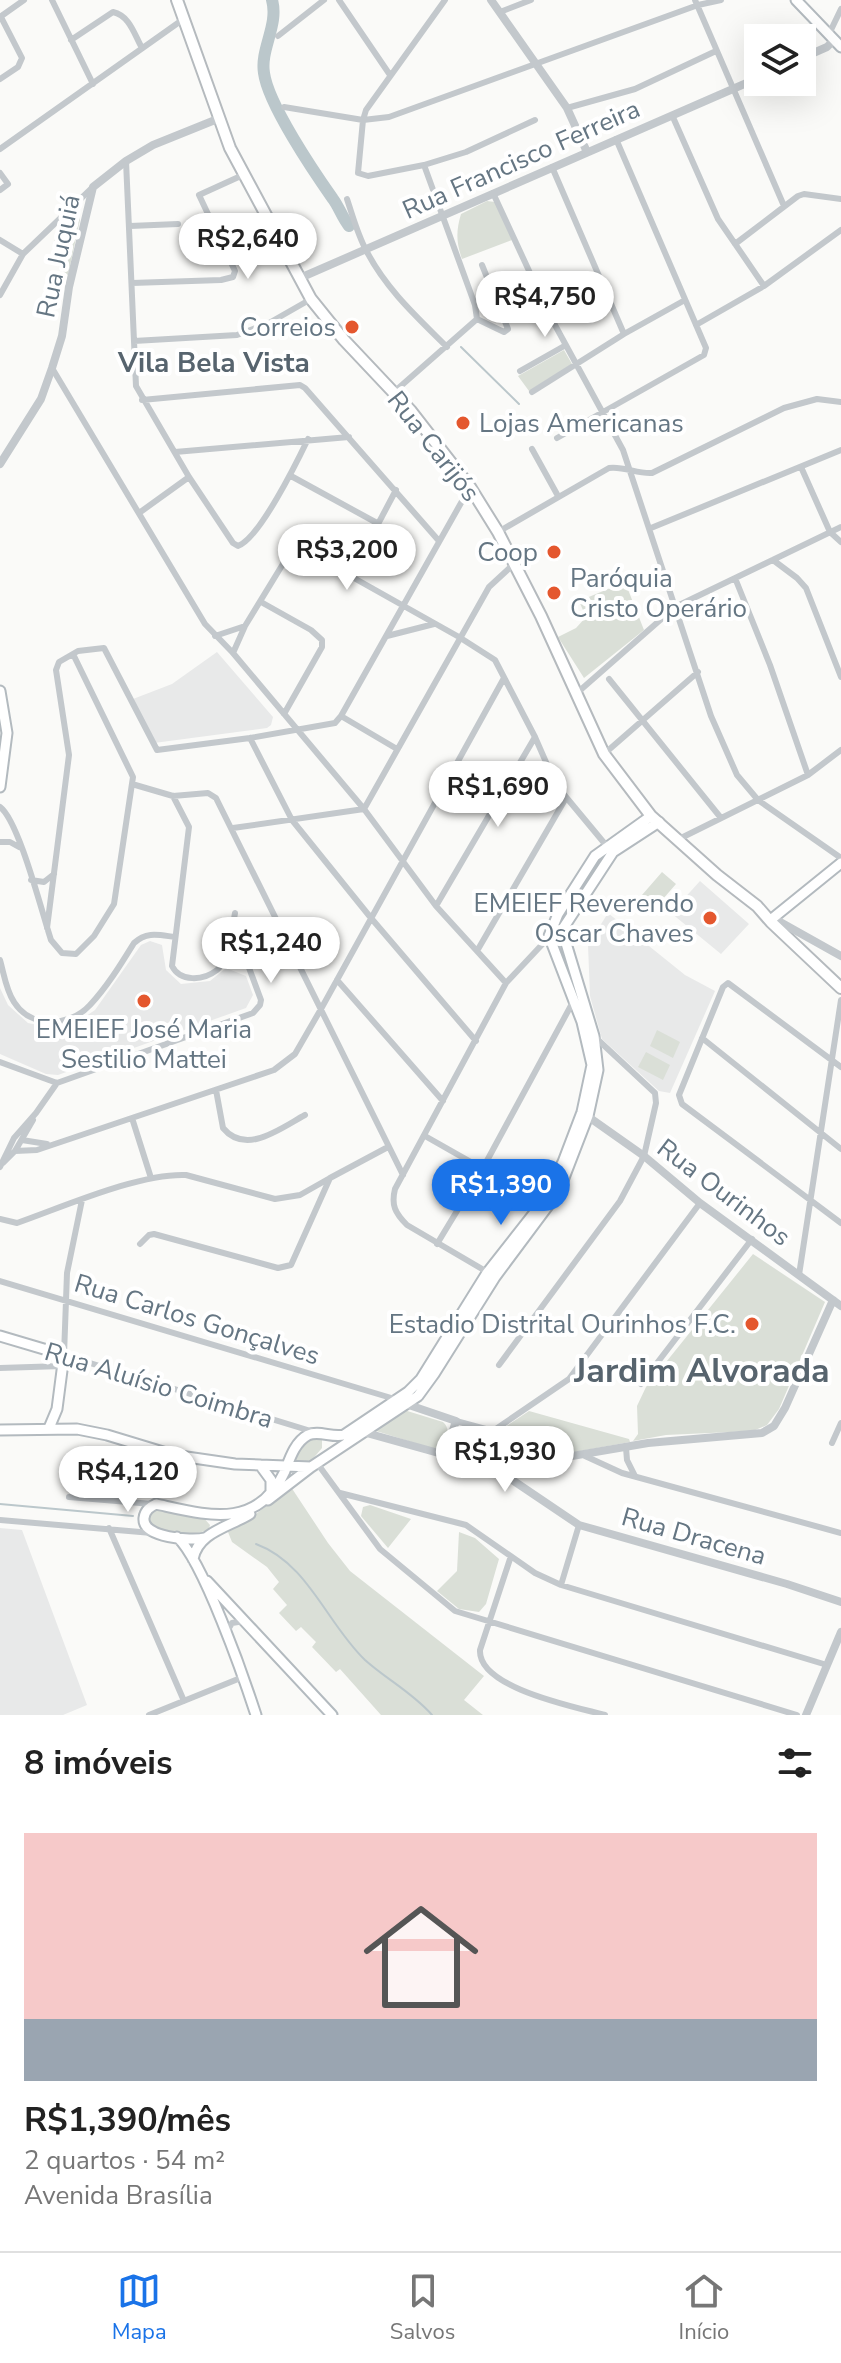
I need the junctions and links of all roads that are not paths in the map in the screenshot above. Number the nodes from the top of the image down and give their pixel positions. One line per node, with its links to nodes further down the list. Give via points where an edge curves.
1 (24, 0): 14 (street)
2 (52, 0): 17 (street)
3 (177, 0): 15 (main road, Rua Carijós)
4 (324, 0): 16 (street)
5 (339, 0): 23 (street)
6 (445, 0): 23 (street)
7 (491, 0): 13 (street)
8 (531, 0): 13 (street)
9 (721, 0): 11 (street)
10 (796, 0): 18 (main road)
11 (696, 3): 20 (street); 22 (street)
12 (841, 9): 18 (street)
13 (500, 12): 22 (street)
14 (0, 17): 24 (street, via 22,58)
15 (185, 18): 19 (street); 31 (main road, Rua Carijós)
16 (278, 36)
17 (71, 40): 19 (street, via 113,12 124,16); 25 (street)
18 (834, 40): 21 (street)
19 (142, 48): 25 (street)
20 (716, 51): 27 (street); 29 (street, via 635,89)
21 (816, 52)
22 (537, 64): 29 (street); 32 (street, via 389,117)
23 (390, 75): 32 (street)
24 (0, 79)
25 (93, 84): 36 (street)
26 (744, 84): 27 (street, Rua Francisco Ferreira)
27 (732, 89): 30 (street, Rua Francisco Ferreira); 48 (street)
28 (284, 107): 32 (street)
29 (567, 108): 37 (street)
30 (672, 115): 35 (street, Rua Francisco Ferreira); 54 (street, via 718,219)
31 (220, 118): 38 (street, Rua Juquiá); 42 (main road, Rua Carijós)
32 (363, 120): 39 (street, via 357,169 361,175)
33 (535, 120): 39 (street)
34 (0, 139): 36 (street)
35 (616, 139): 37 (street, Rua Francisco Ferreira); 63 (street)
36 (2, 148)
37 (587, 152): 40 (street, Rua Francisco Ferreira)
38 (126, 161): 43 (street, Rua Juquiá); 51 (street)
39 (424, 165): 49 (street)
40 (552, 167): 45 (street, Rua Francisco Ferreira); 66 (street)
41 (0, 173): 44 (street, via 8,184)
42 (243, 175): 58 (main road, Rua Carijós); 59 (street, via 199,195 235,271 233,277)
43 (93, 187): 56 (street); 71 (street, Rua Juquiá)
44 (0, 190)
45 (493, 193): 49 (street, Rua Francisco Ferreira); 68 (street)
46 (347, 199): 55 (street)
47 (841, 199): 48 (street, via 804,194)
48 (784, 206): 54 (street)
49 (443, 215): 55 (street, Rua Francisco Ferreira); 64 (street)
50 (178, 224): 51 (street)
51 (130, 226): 59 (street)
52 (841, 230): 60 (street)
53 (0, 240): 56 (street)
54 (735, 244): 60 (street)
55 (365, 249): 58 (street, Rua Francisco Ferreira); 69 (street, via 396,296)
56 (23, 254): 61 (street)
57 (482, 265): 64 (street, via 508,329 504,332)
58 (300, 278): 62 (main road, Rua Carijós)
59 (132, 283): 67 (street)
60 (764, 286): 65 (street)
61 (0, 295)
62 (311, 299): 67 (street, via 237,335); 73 (main road, Rua Carijós)
63 (685, 300): 65 (street); 66 (street)
64 (477, 319): 69 (street)
65 (696, 325): 77 (street, via 704,355)
66 (624, 334): 70 (street)
67 (134, 341): 75 (street, via 136,386)
68 (566, 345): 70 (street); 72 (street)
69 (447, 347): 73 (street)
70 (576, 363): 74 (street); 77 (street)
71 (52, 368): 84 (street, Rua Juquiá, via 41,399); 92 (street)
72 (520, 371)
73 (394, 392): 89 (main road, Rua Carijós)
74 (532, 392)
75 (142, 400): 78 (street, via 300,385); 83 (street)
76 (841, 402): 86 (street, via 817,399 794,404 652,473)
77 (603, 411): 79 (street); 86 (street)
78 (349, 437): 80 (street); 90 (street)
79 (557, 438)
80 (308, 439): 83 (street); 87 (street)
81 (532, 449): 91 (street)
82 (841, 450): 85 (street)
83 (175, 452): 88 (street)
84 (0, 464)
85 (801, 467): 95 (street); 97 (street)
86 (631, 471): 91 (street, via 609,468); 95 (street)
87 (291, 476): 88 (street, via 250,539 238,546); 93 (street)
88 (189, 477): 92 (street)
89 (470, 487): 96 (main road, Rua Carijós); 98 (street)
90 (396, 490): 93 (street); 98 (street)
91 (558, 496): 96 (street)
92 (139, 513): 109 (street)
93 (377, 523): 102 (street)
94 (841, 527): 97 (street)
95 (651, 528): 105 (street)
96 (498, 532): 101 (main road, Rua Carijós)
97 (830, 532): 99 (street); 100 (street)
98 (439, 541): 106 (street)
99 (841, 542)
100 (773, 560): 103 (street); 115 (street, via 806,588)
101 (514, 564): 111 (street, via 493,581); 119 (main road, Rua Carijós)
102 (350, 577): 104 (street, via 302,550 289,554); 106 (street)
103 (735, 578): 105 (street); 129 (street)
104 (261, 602): 108 (street); 120 (street, via 322,640)
105 (675, 607): 114 (street); 119 (street)
106 (403, 608): 107 (street); 110 (street)
107 (435, 624): 110 (street); 111 (street)
108 (245, 626): 109 (street); 112 (street)
109 (215, 636): 112 (street)
110 (387, 636): 121 (street)
111 (459, 637): 116 (street, via 495,660); 126 (street)
112 (233, 653): 120 (street)
113 (73, 654): 125 (street, via 104,648 157,750); 130 (street, via 132,771); 147 (street, via 56,666 69,755)
114 (698, 672): 122 (street); 134 (street, via 724,748)
115 (841, 677)
116 (504, 678): 124 (street); 145 (street)
117 (609, 679): 122 (street)
118 (0, 691): 131 (main road, via 7,733)
119 (577, 693): 128 (main road, Rua Carijós)
120 (284, 714): 123 (street)
121 (341, 716): 123 (street, via 335,723); 126 (street)
122 (644, 719): 128 (street); 137 (street)
123 (298, 731): 125 (street); 136 (street)
124 (535, 737): 133 (street); 151 (street)
125 (250, 738): 139 (street)
126 (397, 749): 136 (street)
127 (841, 750): 129 (street)
128 (604, 754): 138 (main road, Rua Carijós)
129 (808, 775): 134 (street)
130 (132, 784): 132 (street); 155 (street, via 111,909 76,954 56,948)
131 (0, 787)
132 (173, 796): 140 (street, via 213,795); 159 (street, via 189,827)
133 (566, 798): 144 (street); 161 (street)
134 (758, 800): 137 (street); 146 (street)
135 (0, 807): 143 (street)
136 (364, 809): 139 (street); 145 (street)
137 (721, 818): 141 (street)
138 (655, 819): 141 (main road, Rua Carijós); 144 (main road)
139 (292, 820): 140 (street); 153 (street)
140 (233, 828): 156 (street)
141 (679, 839): 154 (main road, Rua Carijós, via 726,888)
142 (0, 842): 143 (street)
143 (22, 850): 148 (street)
144 (609, 850): 157 (main road); 158 (main road, via 595,856)
145 (403, 859): 151 (street); 153 (street)
146 (841, 860): 154 (main road)
147 (54, 874): 148 (street, via 44,882); 149 (street)
148 (31, 880): 150 (street)
149 (52, 892): 150 (street); 155 (street)
150 (36, 894): 155 (street)
151 (436, 906): 161 (street)
152 (235, 913): 162 (street)
153 (371, 918): 165 (street); 176 (street)
154 (772, 920): 163 (street, Rua Carijós); 167 (main road, Rua Carijós)
155 (47, 928)
156 (283, 930): 160 (street); 171 (street)
157 (562, 930): 158 (street); 168 (main road)
158 (549, 936): 166 (street); 170 (main road)
159 (175, 937): 162 (street, via 172,966 182,977 208,975); 164 (street, via 154,934 139,939 90,1006 56,1022 37,1020 18,1008)
160 (242, 949): 162 (street); 180 (street, via 261,1000 253,1013)
161 (477, 951): 166 (street)
162 (228, 955)
163 (841, 956)
164 (0, 961)
165 (337, 980): 171 (street); 182 (street)
166 (506, 983): 176 (street)
167 (841, 988)
168 (580, 990): 170 (street); 174 (main road)
169 (841, 1000): 177 (street)
170 (573, 1003): 172 (street); 173 (main road)
171 (321, 1009): 181 (street, via 290,1060); 191 (street)
172 (567, 1016): 173 (street); 196 (street)
173 (582, 1022): 184 (main road, via 592,1065)
174 (594, 1036): 184 (main road, via 598,1070); 194 (street, via 655,1093)
175 (702, 1038): 177 (street, via 723,987 732,983); 187 (street); 201 (street, via 680,1101)
176 (476, 1041): 182 (street)
177 (833, 1061): 179 (street); 187 (street)
178 (0, 1062): 180 (street)
179 (841, 1067)
180 (57, 1083): 183 (street)
181 (216, 1090): 185 (street, via 223,1128 238,1139 261,1138); 186 (street)
182 (443, 1101): 188 (street)
183 (36, 1113): 189 (street); 195 (street, via 14,1138)
184 (585, 1114): 194 (street, Rua Ourinhos); 203 (main road, via 559,1191)
185 (305, 1115)
186 (132, 1118): 190 (street); 198 (street)
187 (819, 1135): 192 (street); 201 (street)
188 (425, 1136): 196 (street); 197 (street)
189 (22, 1140): 190 (street); 193 (street)
190 (51, 1144): 193 (street)
191 (388, 1147): 197 (street); 199 (street)
192 (841, 1149)
193 (15, 1151): 195 (street)
194 (644, 1156): 202 (street, Rua Ourinhos); 217 (street, via 620,1201)
195 (1, 1166)
196 (483, 1168): 203 (street); 208 (street)
197 (403, 1175): 208 (street, via 392,1201 396,1214)
198 (151, 1178): 199 (street, via 186,1175 275,1199 300,1195); 200 (street)
199 (330, 1178): 207 (street, via 295,1259 284,1267 154,1234)
200 (82, 1200): 204 (street, via 17,1223); 212 (street)
201 (810, 1201): 205 (street); 210 (street)
202 (700, 1203): 206 (street, Rua Ourinhos); 224 (street, via 563,1385 493,1431)
203 (545, 1205): 209 (main road)
204 (0, 1219)
205 (841, 1223)
206 (752, 1239): 210 (street, Rua Ourinhos); 219 (street)
207 (140, 1244)
208 (437, 1244): 209 (street)
209 (491, 1275): 221 (main road, via 427,1385)
210 (799, 1275): 213 (street, Rua Ourinhos)
211 (0, 1281): 212 (street, Rua Carlos Gonçalves)
212 (66, 1300): 216 (street); 220 (street, Rua Carlos Gonçalves)
213 (833, 1300): 214 (street, Rua Ourinhos); 232 (street, via 774,1426 755,1436)
214 (841, 1306)
215 (0, 1336): 216 (main road, Rua Aluísio Coimbra)
216 (63, 1361): 218 (street); 223 (main road); 230 (street, Rua Aluísio Coimbra)
217 (499, 1365)
218 (0, 1368)
219 (641, 1384)
220 (383, 1395): 221 (street, Rua Carlos Gonçalves); 222 (street)
221 (402, 1402): 222 (main road); 224 (street); 229 (main road)
222 (387, 1407): 230 (main road, via 344,1435)
223 (57, 1409): 226 (main road); 227 (main road)
224 (456, 1421): 233 (street)
225 (841, 1423): 231 (street)
226 (49, 1428): 227 (main road); 228 (main road)
227 (70, 1428): 236 (main road, via 173,1455)
228 (0, 1430)
229 (363, 1432): 233 (street, Rua Dracena); 235 (main road)
230 (320, 1434): 235 (main road, via 328,1446); 237 (main road, via 309,1435 297,1446)
231 (832, 1443)
232 (626, 1448): 234 (street); 240 (street)
233 (445, 1455): 239 (street, Rua Dracena)
234 (585, 1456): 238 (street); 240 (street)
235 (317, 1463): 237 (main road); 243 (street); 254 (main road, via 248,1515)
236 (260, 1465): 237 (main road); 241 (main road, via 271,1480)
237 (286, 1467): 241 (main road)
238 (520, 1467): 239 (street); 242 (street)
239 (496, 1469): 242 (street, Rua Dracena)
240 (635, 1476): 253 (street)
241 (271, 1491): 248 (main road, via 241,1513)
242 (531, 1492): 250 (street, Rua Dracena)
243 (338, 1493): 245 (street); 247 (street)
244 (69, 1497): 246 (street)
245 (367, 1499): 247 (street); 256 (street, via 466,1525)
246 (156, 1504): 248 (main road); 252 (main road, via 144,1516)
247 (352, 1511): 262 (street, via 384,1553 451,1608)
248 (206, 1515): 254 (main road, via 213,1527)
249 (0, 1520): 251 (street)
250 (579, 1525): 259 (street); 260 (street, Rua Dracena)
251 (109, 1528): 252 (street); 268 (street)
252 (152, 1533): 255 (main road)
253 (841, 1533)
254 (207, 1536): 255 (main road); 257 (main road)
255 (177, 1537): 257 (main road)
256 (511, 1556): 259 (street); 262 (street)
257 (193, 1559): 258 (main road)
258 (201, 1576): 261 (main road); 264 (main road)
259 (561, 1585): 265 (street)
260 (841, 1602)
261 (247, 1622): 264 (street, via 232,1623); 267 (main road)
262 (488, 1622): 273 (street, via 480,1657 491,1673 509,1686); 274 (street)
263 (841, 1632): 265 (street)
264 (225, 1634): 266 (main road)
265 (827, 1665): 275 (street)
266 (243, 1677): 268 (street); 270 (main road)
267 (319, 1700): 271 (street); 272 (main road)
268 (184, 1701): 269 (street)
269 (149, 1715)
270 (256, 1715)
271 (323, 1715)
272 (332, 1715)
273 (605, 1715)
274 (797, 1715)
275 (806, 1715)

